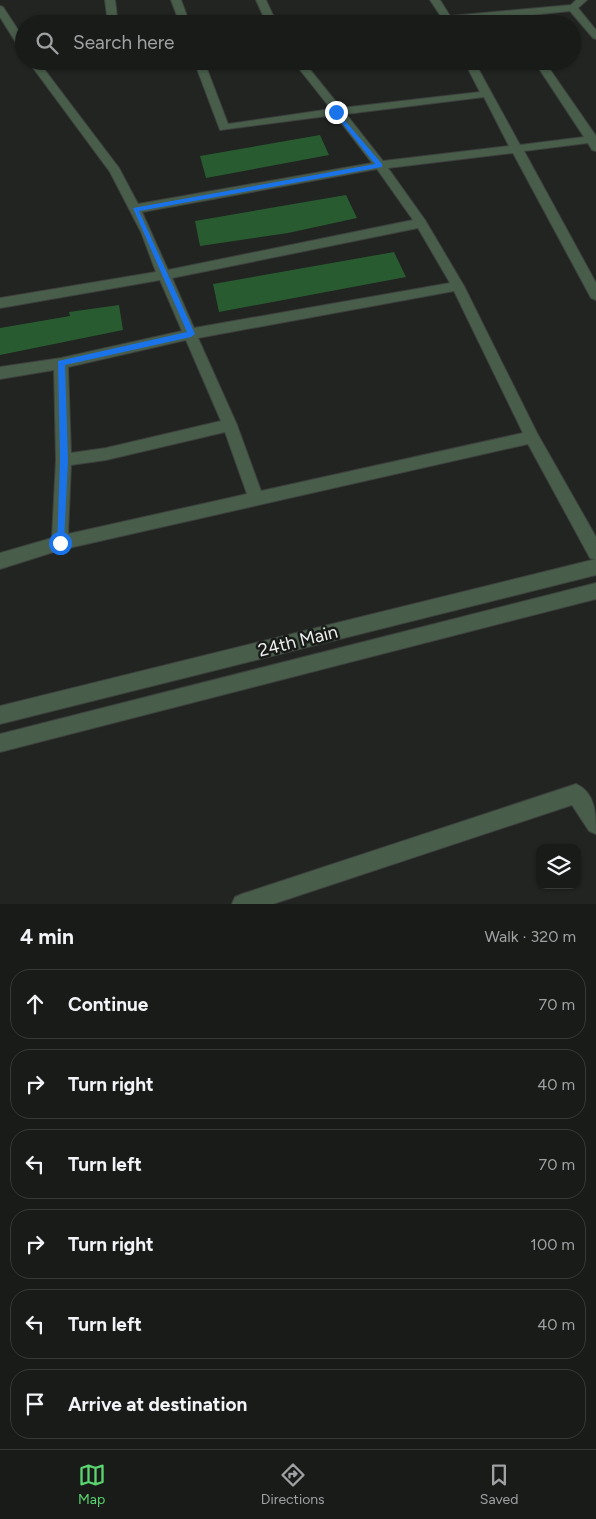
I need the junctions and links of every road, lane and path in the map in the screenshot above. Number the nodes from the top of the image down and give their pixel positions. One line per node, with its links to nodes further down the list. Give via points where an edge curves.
1 (110, 0): 9 (street)
2 (176, 0): 10 (street)
3 (261, 0): 11 (street)
4 (435, 0): 12 (street)
5 (582, 0): 6 (street)
6 (573, 8): 8 (street); 14 (street)
7 (0, 10): 16 (street)
8 (506, 13): 13 (street)
9 (112, 15)
10 (182, 15)
11 (268, 15)
12 (446, 15)
13 (492, 15)
14 (579, 15)
15 (581, 18): 17 (street)
16 (15, 33)
17 (596, 36)
18 (40, 70): 28 (street, via 115,170)
19 (202, 70): 24 (street, via 224,128)
20 (305, 70): 24 (street)
21 (474, 70): 23 (street)
22 (545, 70): 25 (street)
23 (486, 94): 24 (street); 26 (street)
24 (336, 112): 27 (street)
25 (595, 142): 26 (street)
26 (516, 149): 27 (street); 32 (street)
27 (380, 165): 28 (street); 29 (street)
28 (136, 209): 30 (street)
29 (421, 223): 30 (street); 31 (street)
30 (164, 275): 33 (street); 34 (street)
31 (458, 286): 34 (street); 38 (street)
32 (596, 294)
33 (0, 303)
34 (191, 334): 35 (street); 37 (street)
35 (61, 363): 36 (street); 39 (street)
36 (0, 374)
37 (230, 425): 39 (street, via 106,454); 40 (street)
38 (532, 437): 40 (street); 42 (street)
39 (64, 460): 41 (street)
40 (256, 498): 41 (street)
41 (60, 543): 43 (street)
42 (596, 553)
43 (0, 561)
44 (596, 567): 46 (street, 24th Main)
45 (596, 591): 47 (street)
46 (0, 715)
47 (0, 743)
48 (596, 824): 49 (street, via 576,794)
49 (242, 904)

